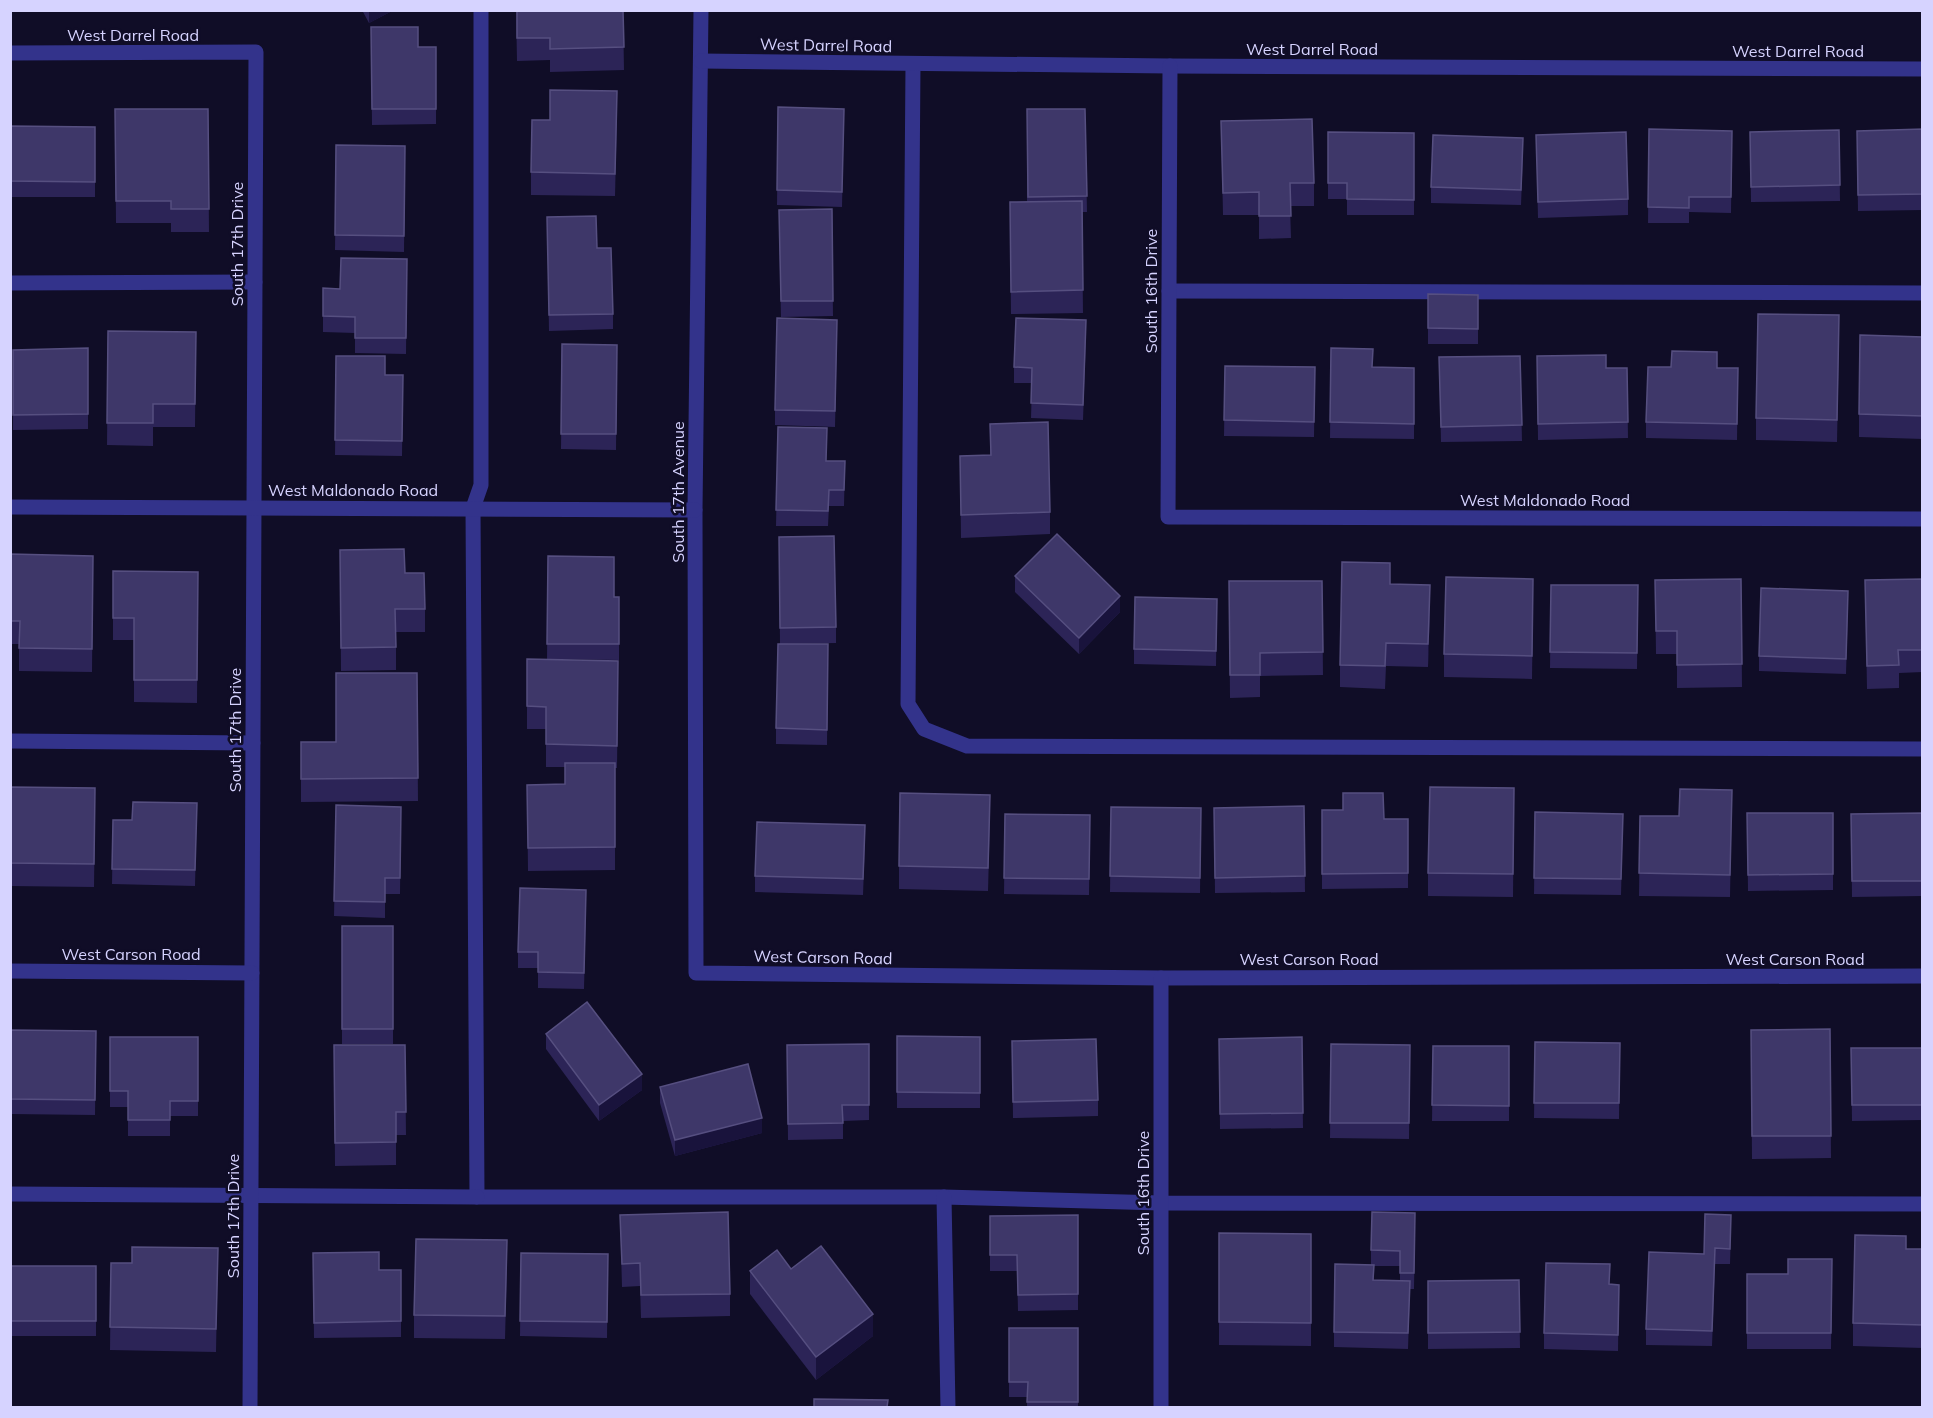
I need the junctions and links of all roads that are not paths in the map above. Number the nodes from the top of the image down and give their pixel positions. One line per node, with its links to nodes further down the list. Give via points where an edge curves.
1 (481, 10): 15 (street, via 481,485)
2 (701, 10): 5 (street, South 17th Avenue)
3 (256, 52): 4 (street, West Darrel Road); 9 (street, South 17th Drive)
4 (10, 53)
5 (701, 61): 6 (street, West Darrel Road); 16 (street, South 17th Avenue)
6 (914, 64): 7 (street, West Darrel Road); 21 (street, via 908,704 924,729 967,746)
7 (1170, 66): 8 (street, West Darrel Road); 11 (street, South 16th Drive)
8 (1923, 69)
9 (255, 282): 10 (street); 14 (street, South 17th Drive)
10 (10, 283)
11 (1169, 291): 12 (street); 17 (street, South 16th Drive)
12 (1923, 293)
13 (10, 507): 14 (street, West Maldonado Road)
14 (254, 507): 15 (street, West Maldonado Road); 20 (street, South 17th Drive)
15 (473, 508): 16 (street, West Maldonado Road); 29 (street)
16 (695, 510): 24 (street, South 17th Avenue)
17 (1167, 517): 18 (street, West Maldonado Road)
18 (1923, 519)
19 (10, 741): 20 (street)
20 (253, 743): 23 (street, South 17th Drive)
21 (1923, 749)
22 (10, 971): 23 (street, West Carson Road)
23 (252, 973): 28 (street, South 17th Drive)
24 (696, 973): 26 (street, West Carson Road)
25 (1923, 976): 26 (street, West Carson Road)
26 (1161, 978): 31 (street, South 16th Drive)
27 (10, 1194): 28 (street)
28 (251, 1195): 29 (street); 33 (street, South 17th Drive)
29 (477, 1197): 30 (street)
30 (944, 1197): 31 (street); 34 (street)
31 (1161, 1203): 32 (street); 35 (street, South 16th Drive)
32 (1923, 1204)
33 (250, 1407)
34 (948, 1407)
35 (1161, 1407)

